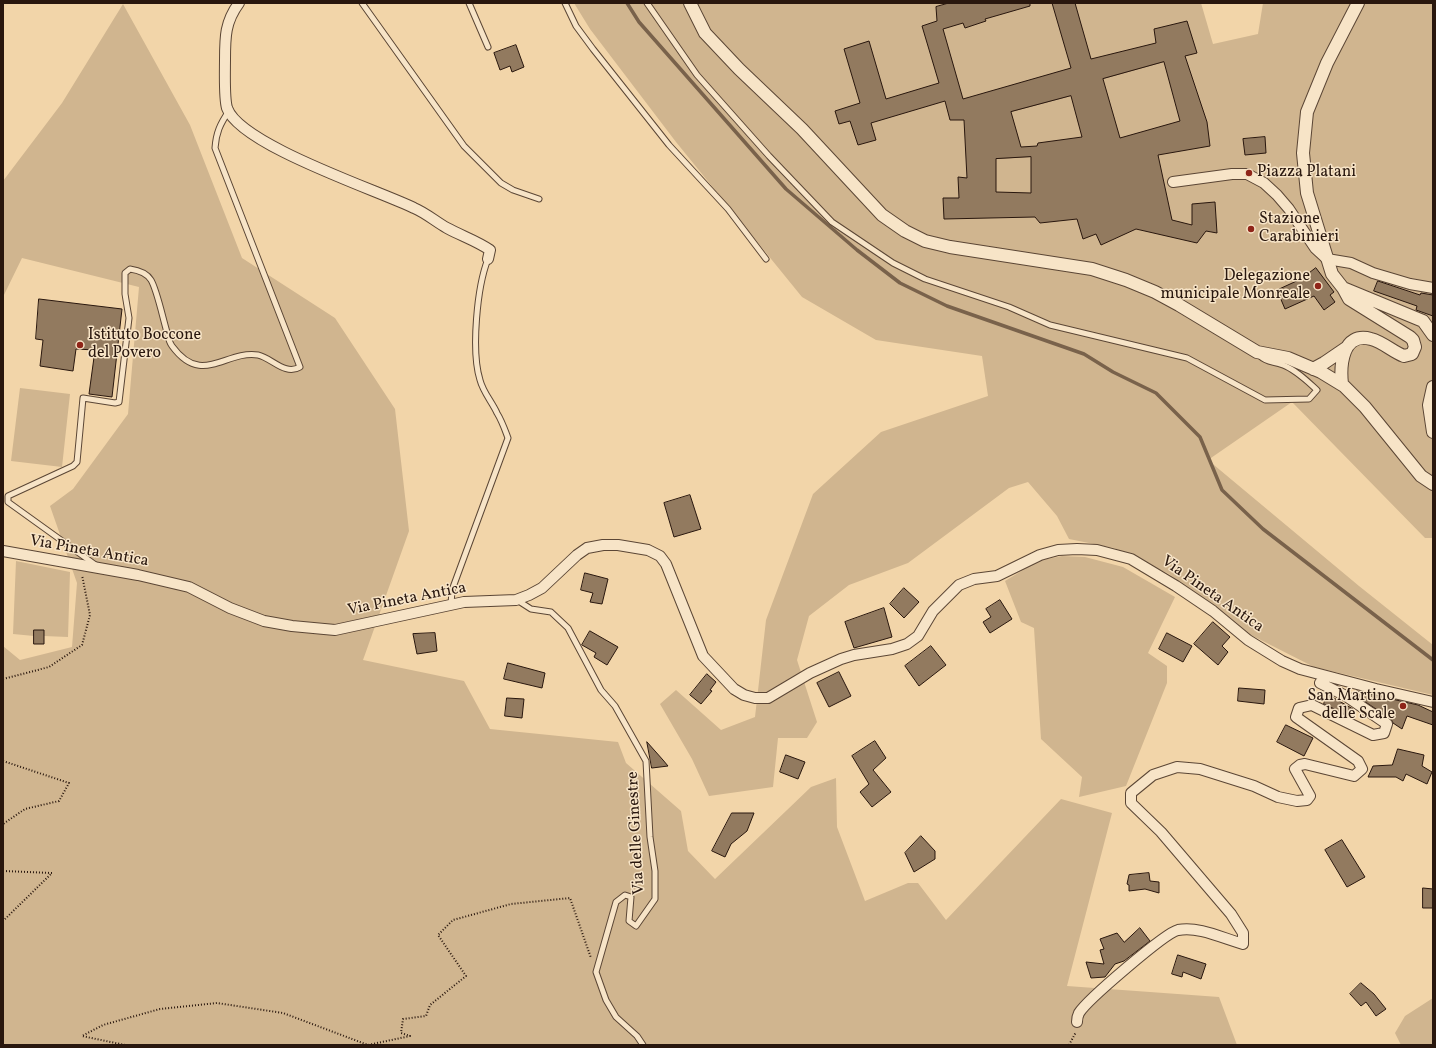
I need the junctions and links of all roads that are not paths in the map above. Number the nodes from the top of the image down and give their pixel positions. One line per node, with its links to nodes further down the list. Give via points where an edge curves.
1 (239, 3): 9 (street, via 230,15 225,37)
2 (362, 3): 11 (lane, via 464,146 502,184)
3 (469, 3): 8 (lane)
4 (565, 3): 14 (lane, via 576,26 593,50 669,145 728,208)
5 (647, 3): 19 (lane, via 696,75 769,156 832,222 893,263 926,279 1009,307 1050,325 1187,358 1265,400 1309,399 1317,390 1283,365 1265,361)
6 (690, 3): 19 (street, via 705,33 802,129 882,215 905,231 925,241 950,247 1092,269 1126,280 1179,305)
7 (1358, 3): 12 (street, via 1327,63 1307,112 1303,153 1307,193)
8 (488, 48)
9 (229, 111): 13 (street, via 240,126 274,147 362,188 415,208 448,229 475,240 490,250); 26 (lane, via 220,123 215,148 300,367 286,369 259,356 234,357 215,365 190,362 181,357 171,344 150,279 140,270 130,269 125,273 129,318 119,402 83,398 77,462 8,496 8,502 94,562)
10 (1173, 182): 12 (street, via 1239,173 1254,177 1264,183 1289,209 1315,248)
11 (539, 199)
12 (1328, 258): 15 (street, via 1332,274); 16 (street, via 1410,284)
13 (488, 259): 28 (lane, via 481,284 476,357 480,381 508,438 452,590)
14 (766, 259)
15 (1344, 288): 17 (street, via 1423,321); 18 (street, via 1349,299 1413,340 1415,347 1412,354 1404,356 1371,339 1357,339)
16 (1433, 288)
17 (1433, 335)
18 (1346, 348): 20 (street); 21 (street, via 1342,359)
19 (1257, 352): 20 (street, via 1288,358)
20 (1313, 369): 21 (street)
21 (1342, 384): 24 (street, via 1365,407 1422,476)
22 (1433, 387): 23 (street, via 1429,405)
23 (1433, 432)
24 (1433, 484)
25 (3, 551): 26 (street, Via Pineta Antica)
26 (100, 569): 28 (street, Via Pineta Antica, via 138,574 189,587 230,608 264,620 292,626 335,630)
27 (516, 600): 28 (street, Via Pineta Antica); 29 (street, Via Pineta Antica, via 542,588 587,548 618,545 648,550 660,556 666,564 696,641 709,664 734,689 744,695 768,698 810,673 841,660 908,644 918,636 933,611 959,586 974,579 997,576 1027,560 1058,550 1097,550 1131,559 1213,610 1248,640 1267,652 1300,669); 32 (lane, Via delle Ginestre, via 531,609 552,612 568,628 601,690 615,706 646,761 655,899 636,926 629,921 631,897 625,895 616,902 596,972 606,1000 616,1017)
28 (451, 605)
29 (1325, 676): 30 (street, Via Pineta Antica); 31 (street, via 1320,683 1346,696 1387,724 1384,733 1373,735 1312,705 1299,708 1296,717 1358,761 1362,769 1354,776 1300,765 1295,769 1310,796 1307,800 1297,801 1278,797 1254,786 1200,769 1177,767 1153,775 1131,793 1131,803 1161,832 1231,914 1243,933 1243,944 1192,928 1175,931 1163,938 1101,991 1079,1013)
30 (1433, 702)
31 (1077, 1022)
32 (643, 1045)

